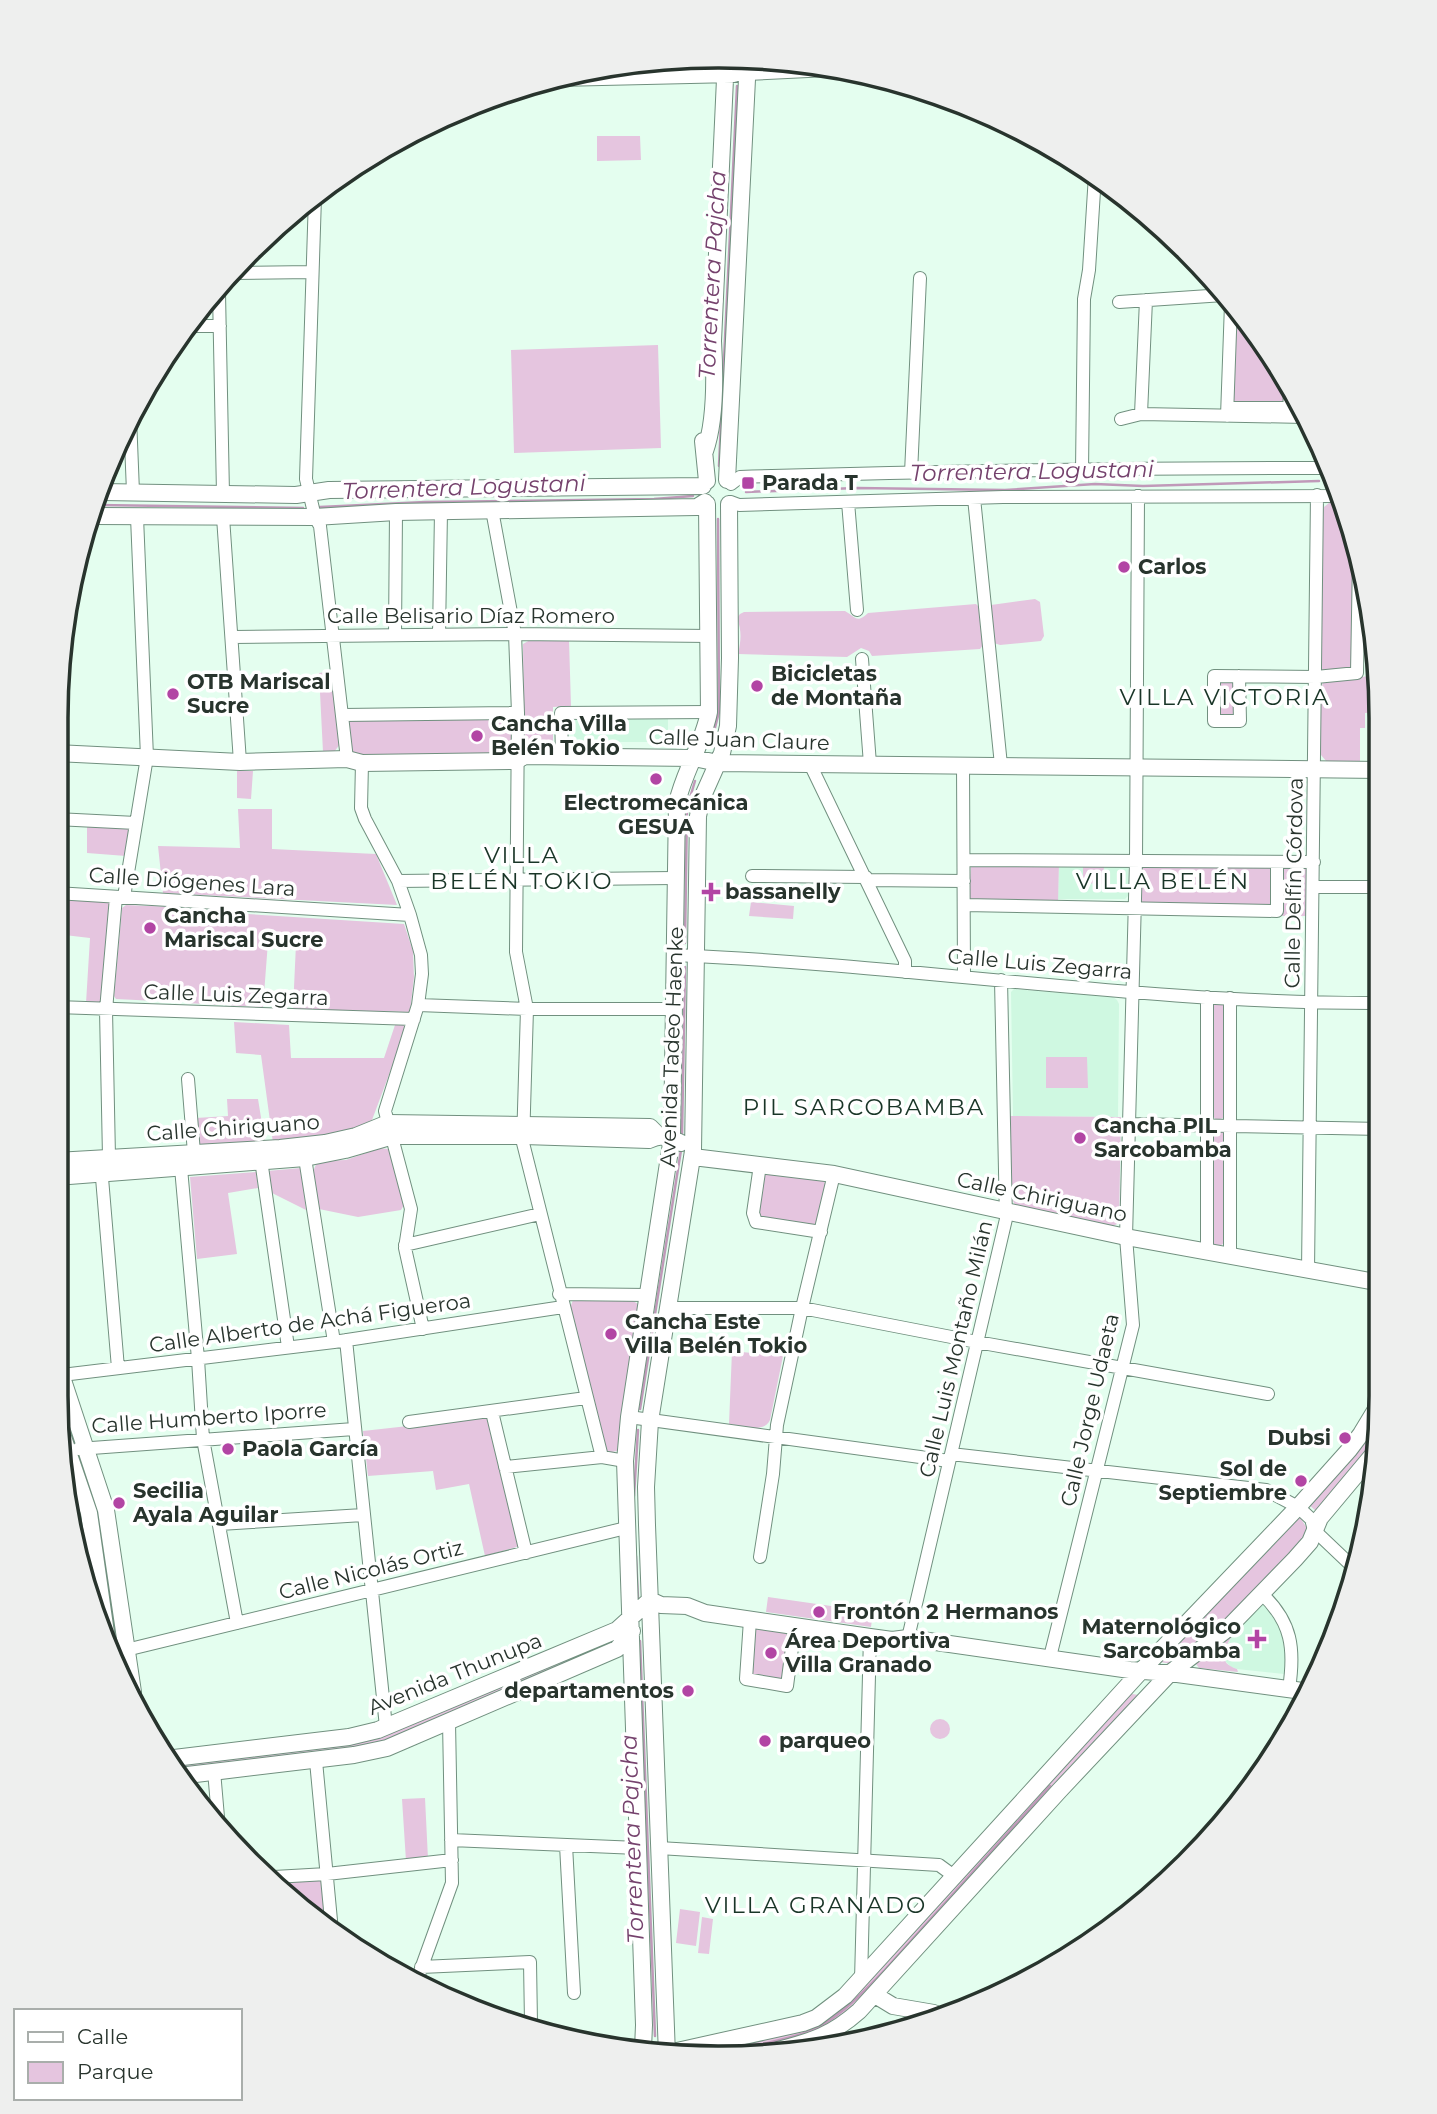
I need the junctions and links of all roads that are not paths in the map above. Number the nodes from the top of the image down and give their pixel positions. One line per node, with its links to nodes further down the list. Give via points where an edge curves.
1 (727, 68): 27 (main road, Avenida Tadeo Haenke, via 713,341 707,365 703,441)
2 (748, 69): 23 (main road)
3 (1094, 188): 21 (street, via 1084,299)
4 (314, 210): 5 (street)
5 (312, 272): 6 (street); 26 (street, via 306,479)
6 (246, 273)
7 (920, 278): 22 (street)
8 (1212, 296): 9 (street)
9 (1146, 300): 10 (street); 17 (street)
10 (1119, 302)
11 (219, 303): 14 (street)
12 (1230, 319): 16 (street)
13 (201, 326): 14 (street)
14 (220, 326): 28 (street)
15 (1291, 411): 16 (street)
16 (1227, 412): 17 (street)
17 (1141, 414): 18 (street)
18 (1121, 419)
19 (131, 440): 25 (street)
20 (1318, 468): 21 (street)
21 (1082, 471): 22 (street)
22 (911, 473): 23 (street, via 740,477)
23 (729, 482): 27 (main road, via 718,477); 34 (main road)
24 (110, 492): 25 (main road)
25 (133, 492): 28 (main road)
26 (310, 492): 27 (main road); 28 (main road); 41 (street)
27 (706, 493): 34 (main road, via 718,509); 35 (main road, via 696,507); 48 (main road, Avenida Tadeo Haenke)
28 (223, 494)
29 (1317, 495): 30 (street); 31 (street); 52 (street, Calle Delfín Córdova)
30 (1138, 496): 32 (street); 68 (street, Calle Jorge Udaeta)
31 (1329, 496)
32 (974, 498): 33 (street); 67 (street)
33 (848, 502): 34 (street); 43 (street)
34 (730, 503): 63 (main road, Avenida Tadeo Haenke, via 730,706)
35 (492, 510): 37 (main road); 44 (street)
36 (396, 512): 37 (main road); 41 (main road); 45 (street)
37 (440, 512): 46 (street)
38 (101, 516): 39 (main road)
39 (137, 517): 40 (main road); 58 (street)
40 (223, 517): 41 (main road); 49 (street)
41 (315, 517): 47 (street, via 320,526)
42 (1358, 605): 52 (street, via 1357,673)
43 (857, 610)
44 (515, 634): 46 (street, Calle Belisario Díaz Romero); 48 (street, Calle Belisario Díaz Romero); 54 (street)
45 (395, 635): 46 (street, Calle Belisario Díaz Romero); 47 (street, Calle Belisario Díaz Romero)
46 (439, 635)
47 (332, 636): 49 (street, Calle Belisario Díaz Romero); 55 (street)
48 (710, 636): 53 (main road, Avenida Tadeo Haenke)
49 (233, 637): 62 (street)
50 (862, 659): 65 (street)
51 (1239, 676): 52 (street)
52 (1316, 677): 69 (street, Calle Delfín Córdova)
53 (709, 712): 57 (street, via 561,713); 59 (main road, Avenida Tadeo Haenke)
54 (518, 713): 55 (street); 61 (street)
55 (342, 715): 60 (street)
56 (68, 754): 58 (main road, Calle Juan Claure)
57 (562, 756): 59 (main road, Calle Juan Claure); 61 (main road, Calle Juan Claure, via 525,756)
58 (147, 757): 62 (main road, Calle Juan Claure); 72 (street)
59 (694, 758): 63 (main road, Calle Juan Claure); 78 (main road, Avenida Tadeo Haenke, via 677,803)
60 (355, 761): 61 (main road, Calle Juan Claure); 62 (main road, Calle Juan Claure); 81 (street, via 365,820)
61 (516, 761): 80 (street)
62 (240, 762)
63 (718, 763): 64 (main road, Calle Juan Claure); 91 (main road, Avenida Tadeo Haenke, via 698,816)
64 (810, 764): 65 (main road, Calle Juan Claure); 79 (street)
65 (870, 764): 66 (main road, Calle Juan Claure)
66 (963, 764): 67 (main road, Calle Juan Claure); 73 (street)
67 (1001, 765): 68 (main road, Calle Juan Claure)
68 (1137, 767): 69 (main road, Calle Juan Claure); 74 (street, Calle Jorge Udaeta)
69 (1315, 769): 70 (main road, Calle Juan Claure); 76 (street, Calle Delfín Córdova)
70 (1369, 770)
71 (68, 820): 72 (street)
72 (136, 823): 86 (street)
73 (964, 860): 74 (street); 82 (street)
74 (1136, 861): 75 (street); 88 (street, Calle Jorge Udaeta)
75 (1277, 862): 76 (street); 88 (street, via 1277,911)
76 (1314, 862): 83 (street, Calle Delfín Córdova)
77 (752, 876): 79 (street)
78 (675, 878): 80 (street); 90 (main road, Avenida Tadeo Haenke)
79 (867, 878): 82 (street); 92 (street, via 905,961)
80 (516, 880): 81 (street); 102 (street, via 516,952)
81 (398, 881): 89 (street)
82 (964, 881): 87 (street)
83 (1314, 887): 84 (street); 98 (street, Calle Delfín Córdova)
84 (1369, 887)
85 (68, 894): 86 (street, Calle Diógenes Lara)
86 (120, 897): 89 (street, Calle Diógenes Lara); 104 (street)
87 (964, 905): 88 (street); 93 (street)
88 (1135, 909): 95 (street, Calle Jorge Udaeta)
89 (410, 915): 100 (street, via 421,955)
90 (674, 955): 91 (street, Calle Luis Zegarra); 103 (main road, Avenida Tadeo Haenke)
91 (695, 956): 92 (street, Calle Luis Zegarra); 114 (main road, Avenida Tadeo Haenke)
92 (905, 972): 93 (street, Calle Luis Zegarra)
93 (964, 976): 94 (street, Calle Luis Zegarra)
94 (1001, 980): 95 (street, Calle Luis Zegarra); 124 (street, Calle Luis Montaño Milán)
95 (1131, 992): 96 (street, Calle Luis Zegarra); 107 (street, Calle Jorge Udaeta)
96 (1208, 997): 97 (street, Calle Luis Zegarra); 108 (street)
97 (1230, 998): 98 (street, Calle Luis Zegarra); 109 (street)
98 (1312, 1003): 99 (street, Calle Luis Zegarra); 110 (street, Calle Delfín Córdova)
99 (1369, 1003)
100 (418, 1005): 102 (street); 105 (street)
101 (68, 1008): 104 (street, Calle Luis Zegarra)
102 (527, 1009): 103 (street); 113 (street)
103 (674, 1009): 114 (main road, Avenida Tadeo Haenke)
104 (106, 1010): 105 (street, Calle Luis Zegarra); 119 (street)
105 (414, 1019): 112 (street, via 385,1111)
106 (188, 1079): 115 (street)
107 (1129, 1124): 108 (street); 127 (street, Calle Jorge Udaeta)
108 (1207, 1126): 109 (street); 129 (street)
109 (1230, 1126): 110 (street); 130 (street)
110 (1311, 1127): 111 (street); 131 (street, Calle Delfín Córdova)
111 (1369, 1129)
112 (391, 1130): 113 (main road, Calle Chiriguano); 116 (main road, Calle Chiriguano); 117 (main road, Calle Chiriguano, via 345,1150); 128 (street, via 411,1209)
113 (524, 1130): 114 (main road, Calle Chiriguano, via 650,1127); 125 (street)
114 (680, 1145): 120 (main road, Calle Chiriguano); 134 (main road, Avenida Tadeo Haenke); 136 (main road, Avenida Tadeo Haenke)
115 (194, 1153): 116 (main road, Calle Chiriguano); 119 (main road, Calle Chiriguano)
116 (260, 1156): 117 (main road, Calle Chiriguano); 121 (main road, Calle Chiriguano); 141 (street)
117 (305, 1157): 139 (street)
118 (68, 1162): 119 (main road, Calle Chiriguano)
119 (104, 1163): 121 (main road, Calle Chiriguano); 122 (main road, Calle Chiriguano); 144 (street)
120 (760, 1165): 123 (main road, Calle Chiriguano); 126 (street, via 753,1213 756,1222)
121 (181, 1168): 142 (street)
122 (68, 1174)
123 (834, 1174): 124 (main road, Calle Chiriguano); 126 (street)
124 (1007, 1211): 127 (main road, Calle Chiriguano); 140 (street, Calle Luis Montaño Milán)
125 (540, 1214): 128 (street); 133 (street)
126 (821, 1232): 137 (street)
127 (1126, 1237): 129 (main road, Calle Chiriguano); 145 (street, Calle Jorge Udaeta, via 1133,1325)
128 (405, 1245): 138 (street)
129 (1207, 1252): 130 (main road, Calle Chiriguano)
130 (1230, 1256): 131 (main road, Calle Chiriguano)
131 (1308, 1271): 132 (main road, Calle Chiriguano)
132 (1369, 1281)
133 (559, 1294): 134 (street); 135 (street)
134 (648, 1295): 150 (main road, Avenida Tadeo Haenke)
135 (563, 1307): 138 (street, Calle Alberto de Achá Figueroa); 148 (street)
136 (669, 1308): 137 (street); 150 (main road, Avenida Tadeo Haenke)
137 (802, 1308): 140 (street); 154 (street)
138 (423, 1329): 139 (street, Calle Alberto de Achá Figueroa)
139 (340, 1341): 141 (street, Calle Alberto de Achá Figueroa); 153 (street)
140 (977, 1342): 145 (street); 159 (street, Calle Luis Montaño Milán)
141 (288, 1347): 142 (street, Calle Alberto de Achá Figueroa)
142 (198, 1359): 144 (street, Calle Alberto de Achá Figueroa); 155 (street)
143 (68, 1367): 144 (street, Calle Alberto de Achá Figueroa)
144 (118, 1368)
145 (1123, 1369): 147 (street); 163 (street, Calle Jorge Udaeta)
146 (68, 1393): 157 (main road)
147 (1268, 1394)
148 (586, 1398): 149 (street); 158 (street)
149 (492, 1412): 151 (street); 162 (street)
150 (640, 1419): 154 (street); 160 (main road, Avenida Tadeo Haenke); 177 (main road, Avenida Tadeo Haenke)
151 (409, 1422)
152 (1368, 1424): 166 (main road)
153 (354, 1429): 155 (street, Calle Humberto Iporre); 167 (street)
154 (776, 1436): 159 (street); 172 (street)
155 (203, 1439): 157 (street, Calle Humberto Iporre); 168 (street)
156 (71, 1444): 157 (street, Calle Humberto Iporre)
157 (87, 1448): 164 (main road)
158 (602, 1457): 160 (street); 162 (street)
159 (950, 1457): 163 (street); 183 (street, Calle Luis Montaño Milán)
160 (625, 1461): 169 (main road, Avenida Tadeo Haenke)
161 (1364, 1465): 170 (main road)
162 (505, 1467): 171 (street)
163 (1098, 1472): 166 (street, via 1266,1490); 185 (street, Calle Jorge Udaeta)
164 (102, 1492): 165 (main road); 184 (main road)
165 (78, 1497): 176 (main road, via 89,1513)
166 (1298, 1507): 170 (street); 186 (main road)
167 (363, 1515): 168 (street); 174 (street)
168 (220, 1524): 179 (street)
169 (626, 1528): 171 (street, Calle Nicolás Ortiz); 180 (main road, Avenida Tadeo Haenke)
170 (1314, 1530): 173 (street); 175 (main road, via 1310,1542)
171 (526, 1553): 174 (street, Calle Nicolás Ortiz)
172 (760, 1557)
173 (1347, 1562)
174 (371, 1590): 179 (street, Calle Nicolás Ortiz); 192 (street)
175 (1262, 1594): 188 (main road, via 1226,1630); 189 (street, via 1288,1630 1292,1652)
176 (101, 1600)
177 (654, 1606): 178 (main road, via 687,1606); 180 (main road, Avenida Thunupa); 201 (main road, Avenida Tadeo Haenke)
178 (750, 1620): 181 (main road); 181 (street, via 746,1679 787,1686)
179 (237, 1623): 184 (street, Calle Nicolás Ortiz)
180 (630, 1625): 191 (main road, Avenida Thunupa, via 617,1649); 192 (main road, Avenida Thunupa); 200 (main road, Avenida Tadeo Haenke)
181 (795, 1625): 182 (main road)
182 (870, 1637): 183 (main road); 203 (street)
183 (908, 1638): 185 (main road)
184 (127, 1650): 187 (main road)
185 (1050, 1657): 186 (main road)
186 (1141, 1671): 188 (main road); 205 (main road)
187 (130, 1672)
188 (1170, 1673): 189 (main road); 211 (main road)
189 (1289, 1689): 190 (main road)
190 (1298, 1690)
191 (449, 1722): 194 (main road, Avenida Thunupa, via 372,1753); 198 (street)
192 (386, 1727): 193 (main road, Avenida Thunupa, via 349,1737)
193 (178, 1758)
194 (316, 1761): 195 (main road, Avenida Thunupa); 204 (street)
195 (214, 1771): 196 (main road, Avenida Thunupa); 197 (street)
196 (191, 1774)
197 (217, 1808)
198 (451, 1840): 199 (street); 202 (street)
199 (566, 1845): 200 (street); 210 (street)
200 (638, 1848): 215 (main road, Avenida Tadeo Haenke)
201 (659, 1848): 203 (street); 216 (main road, Avenida Tadeo Haenke)
202 (452, 1860): 204 (street); 208 (street, via 452,1883)
203 (864, 1861): 205 (street, via 939,1865); 209 (street)
204 (327, 1874): 206 (street); 207 (street)
205 (954, 1876): 209 (main road)
206 (282, 1877)
207 (330, 1916)
208 (419, 1973): 213 (street, via 530,1962)
209 (861, 1980): 217 (main road, via 816,2018)
210 (575, 1993)
211 (875, 1995): 212 (main road, via 892,2006); 214 (main road)
212 (926, 2012)
213 (531, 2018)
214 (833, 2035)
215 (643, 2041)
216 (663, 2043)
217 (703, 2045)

